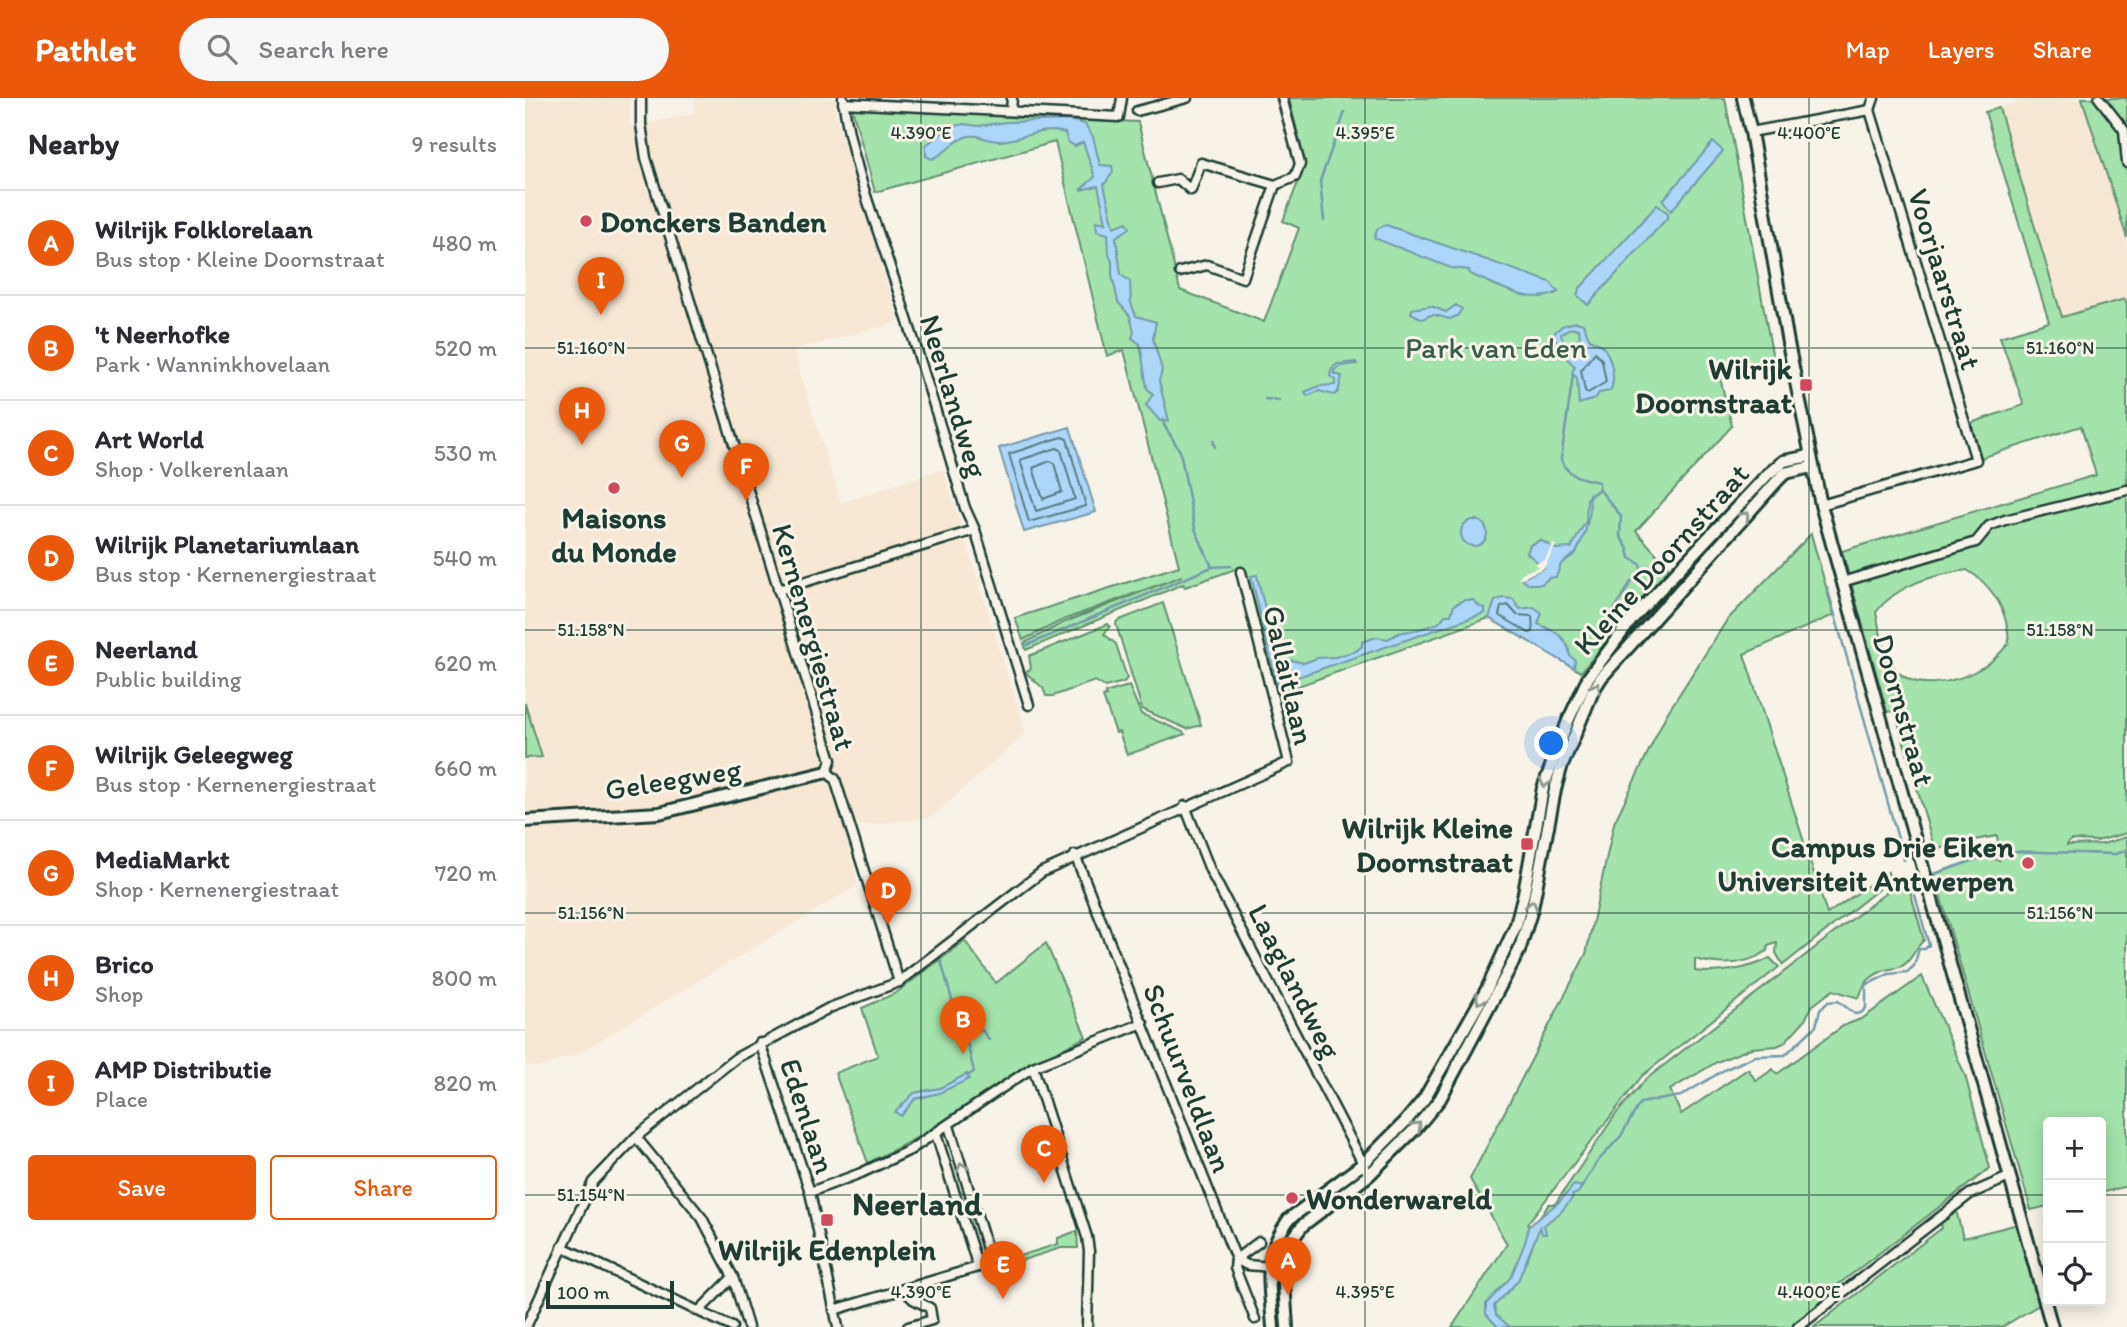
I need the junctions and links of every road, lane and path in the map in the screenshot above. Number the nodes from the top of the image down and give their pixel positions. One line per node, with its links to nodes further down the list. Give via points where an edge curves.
1 (641, 98): 28 (street, Kernenergiestraat, via 646,158)
2 (930, 98): 12 (street)
3 (1012, 98): 14 (street)
4 (1122, 98): 14 (street, via 1119,117)
5 (1187, 98): 15 (street)
6 (1282, 98): 20 (street, via 1300,164 1296,177)
7 (1743, 98): 17 (street, Doornstraat)
8 (1874, 98): 13 (street)
9 (2099, 98): 16 (street)
10 (843, 101): 11 (street); 25 (street, Neerlandweg, via 871,210)
11 (910, 102): 12 (street)
12 (929, 108): 14 (street)
13 (1870, 110): 17 (street); 24 (street, Voorjaarstraat, via 1976,460)
14 (1011, 111)
15 (1137, 111)
16 (2125, 130): 18 (street)
17 (1751, 131): 22 (street, Doornstraat)
18 (2127, 163)
19 (1158, 183): 20 (street, via 1178,178 1191,190 1201,163)
20 (1275, 186): 21 (street, via 1243,278 1207,265)
21 (1180, 272)
22 (1811, 461): 24 (street, Doornstraat); 41 (street, Kleine Doornstraat, via 1784,461 1768,474 1633,618 1588,678 1543,788 1524,893 1504,955 1424,1099)
23 (2127, 489): 27 (street, via 2005,520 1989,526 1976,542)
24 (1821, 505): 27 (street, Doornstraat)
25 (975, 530): 28 (street); 29 (street, Neerlandweg)
26 (1241, 572): 31 (street, Gallaitlaan, via 1289,762)
27 (1842, 582): 44 (street, Doornstraat)
28 (778, 590): 30 (street, Kernenergiestraat, via 831,760)
29 (1029, 705)
30 (827, 772): 32 (street, Geleegweg, via 659,813); 34 (street, Kernenergiestraat, via 835,779)
31 (1185, 806): 33 (street); 42 (street, Laaglandweg, via 1210,870)
32 (525, 821)
33 (1075, 855): 34 (street, via 1031,879); 35 (street, Schuurveldlaan)
34 (899, 982): 36 (street, via 829,1008)
35 (1143, 1023): 37 (street); 48 (street, Schuurveldlaan)
36 (760, 1043): 40 (street); 45 (street, Edenlaan)
37 (1033, 1067): 38 (street); 62 (street, via 1086,1229 1090,1251)
38 (949, 1126): 39 (street); 49 (street, one-way to 38, via 989,1255)
39 (936, 1134): 45 (street, via 882,1163); 49 (street)
40 (636, 1138): 47 (street, via 593,1182); 52 (street, via 702,1218)
41 (1395, 1141): 42 (street, Kleine Doornstraat); 43 (street, Kleine Doornstraat)
42 (1364, 1163): 43 (street, Laaglandweg); 50 (street, Kleine Doornstraat, via 1289,1219)
43 (1369, 1175): 51 (street, Kleine Doornstraat, via 1303,1225)
44 (2010, 1177): 65 (street, via 1970,1194); 66 (street, Doornstraat)
45 (810, 1192): 54 (street, Edenlaan)
46 (1259, 1242): 48 (street)
47 (562, 1247): 55 (street); 57 (street)
48 (1236, 1259): 50 (street); 56 (street, Schuurveldlaan, via 1235,1268)
49 (978, 1266): 53 (street)
50 (1268, 1267): 51 (street); 63 (street, Kleine Doornstraat)
51 (1283, 1268): 64 (street, Kleine Doornstraat)
52 (733, 1277): 55 (street); 59 (street)
53 (903, 1289): 54 (street); 61 (street, via 930,1308 932,1320)
54 (834, 1310): 60 (street, Edenlaan)
55 (699, 1311): 58 (street)
56 (1255, 1319)
57 (526, 1327)
58 (732, 1327)
59 (748, 1327)
60 (838, 1327)
61 (908, 1327)
62 (1087, 1327)
63 (1273, 1327)
64 (1287, 1327)
65 (1798, 1327)
66 (2052, 1327)

